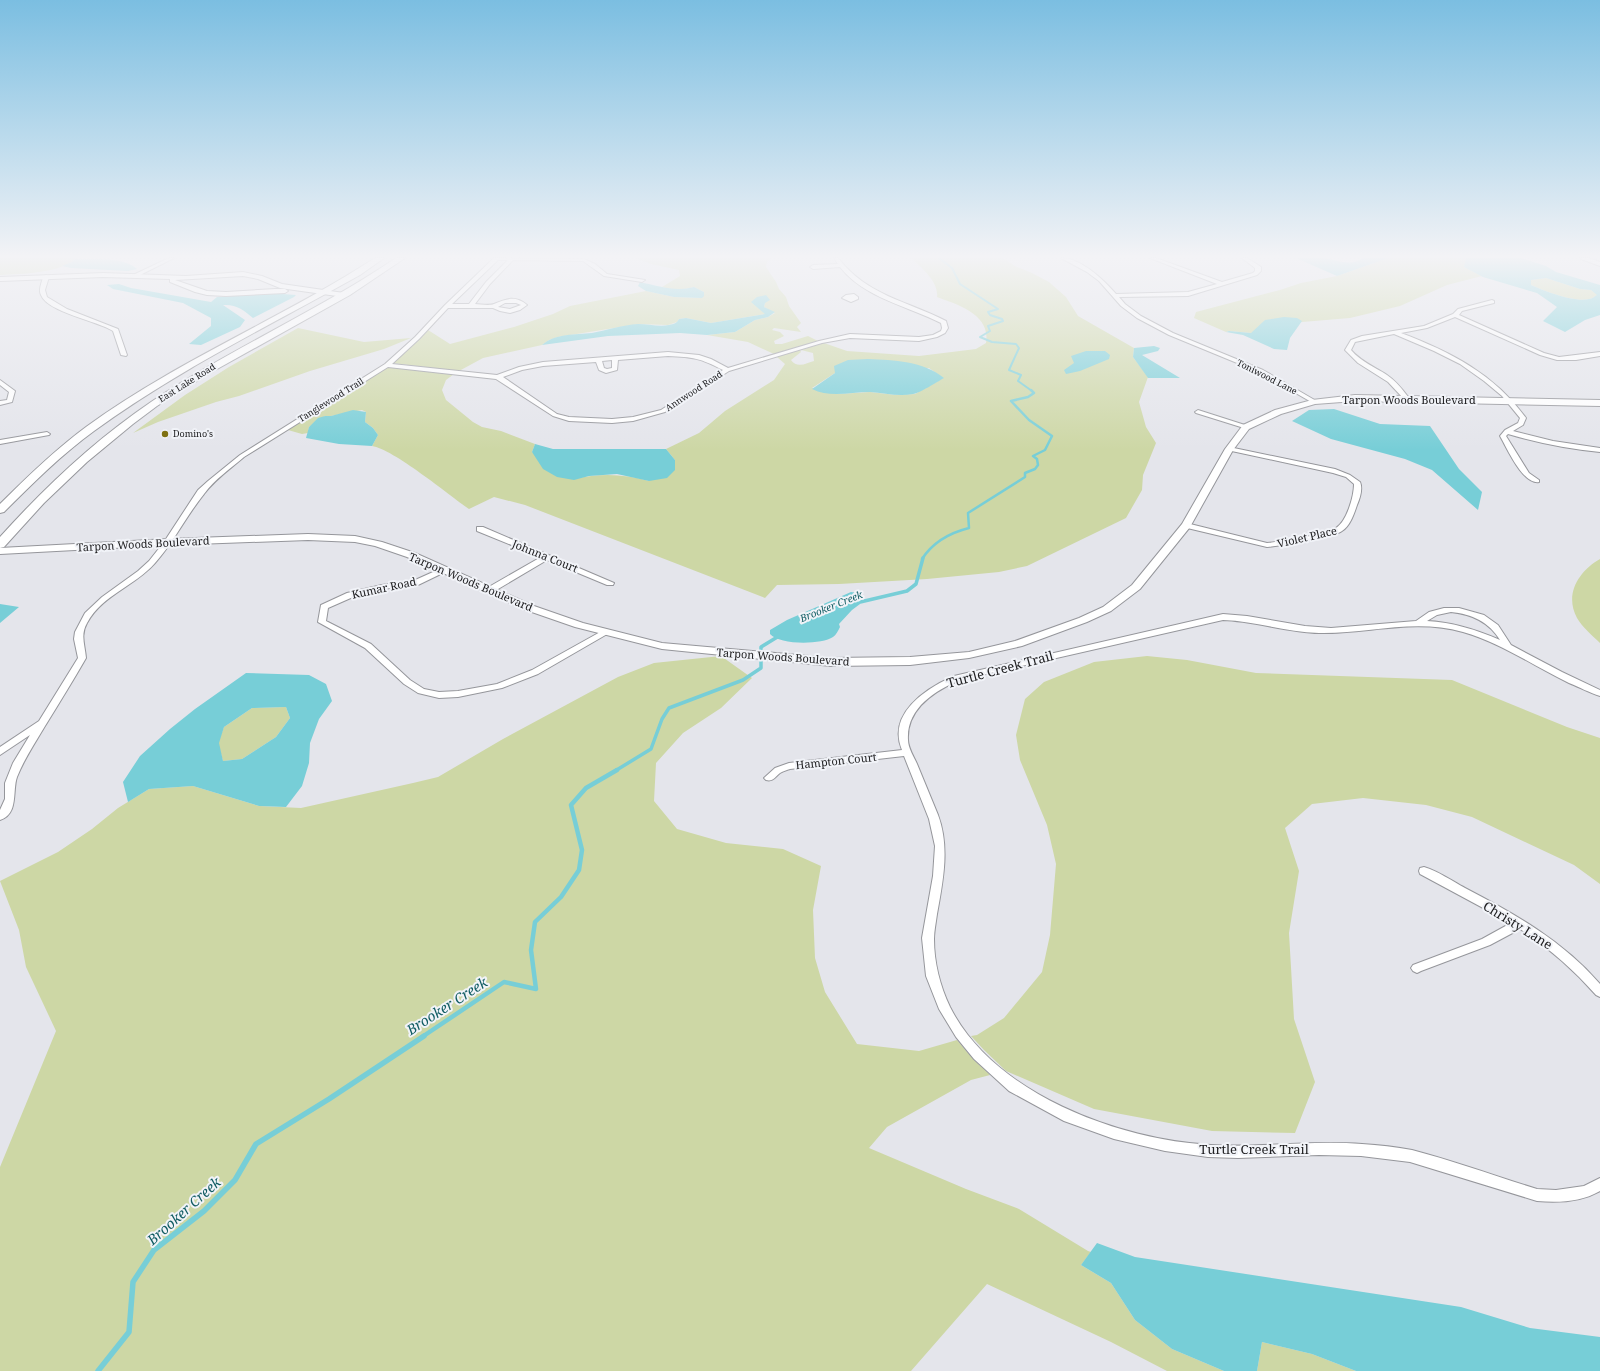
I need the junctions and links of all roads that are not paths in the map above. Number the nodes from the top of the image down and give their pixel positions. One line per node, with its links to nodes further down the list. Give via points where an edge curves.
1 (98, 322): 11 (street, via 116,330)
2 (269, 322): 31 (main road, East Lake Road, via 208,355 89,430 33,477)
3 (296, 322): 35 (main road, East Lake Road, via 179,387 121,428 45,495)
4 (432, 322): 14 (street, Tanglewood Trail)
5 (944, 322): 15 (street, Annwood Road, via 946,328 935,336 919,339 865,336 834,339)
6 (1148, 322): 19 (street, Toniwood Lane, via 1261,371)
7 (1438, 322): 9 (street)
8 (1471, 322): 10 (street, via 1542,354 1576,358)
9 (1396, 333): 18 (street, via 1353,341 1348,350 1355,360 1386,378); 20 (street, via 1477,372)
10 (1600, 354)
11 (124, 355)
12 (615, 358): 13 (street); 13 (street, via 615,369 609,371 601,369); 15 (street, via 687,355 710,360)
13 (598, 359): 16 (street, via 533,365)
14 (387, 364): 16 (street, Annwood Road); 34 (street, Tanglewood Trail, via 242,456 202,491)
15 (727, 370): 16 (street, Annwood Road, via 663,411 633,419 612,421 569,419 555,415)
16 (498, 377)
17 (0, 382): 21 (street, via 12,392 10,401)
18 (1406, 398): 19 (street, Tarpon Woods Boulevard, via 1355,398); 20 (street, Tarpon Woods Boulevard)
19 (1315, 402): 24 (street, Tarpon Woods Boulevard, via 1278,412)
20 (1509, 402): 22 (street, Tarpon Woods Boulevard); 25 (street, via 1523,418 1521,424)
21 (0, 403)
22 (1600, 404)
23 (1198, 412): 24 (street)
24 (1246, 426): 28 (street, Tarpon Woods Boulevard)
25 (1507, 431): 29 (street, via 1545,443); 30 (street, via 1504,436 1506,441 1526,474)
26 (47, 434): 27 (street)
27 (0, 442)
28 (1229, 449): 32 (street, Tarpon Woods Boulevard); 32 (street, Violet Place, via 1328,469 1348,476 1358,483 1359,491 1345,526 1338,531 1266,545)
29 (1600, 450)
30 (1537, 481)
31 (0, 510)
32 (1186, 525): 42 (street, Tarpon Woods Boulevard, via 1136,587 1107,609 1018,644 968,655 910,661 831,662 662,646)
33 (480, 529): 37 (street, Johnna Court)
34 (169, 542): 36 (street, Tarpon Woods Boulevard); 38 (street, Tarpon Woods Boulevard, via 348,538 378,544); 45 (street, Tanglewood Trail, via 142,572 102,600 90,612 80,628 77,639 82,658)
35 (0, 544)
36 (0, 551)
37 (546, 557): 39 (street, Johnna Court); 40 (street)
38 (445, 570): 40 (street, Tarpon Woods Boulevard); 42 (street, Kumar Road, via 415,583 382,587 350,595 324,607 322,622 368,646 407,682 421,691 439,695 499,686 535,672)
39 (610, 583)
40 (490, 590): 42 (street, Tarpon Woods Boulevard, via 530,608)
41 (1419, 624): 43 (street, Turtle Creek Trail, via 1458,628); 43 (street, via 1439,611 1462,611 1489,621); 47 (street, Turtle Creek Trail, via 1316,630 1223,617 957,678 929,692 909,712 903,742)
42 (605, 633)
43 (1507, 646): 44 (street, Turtle Creek Trail)
44 (1600, 693)
45 (42, 723): 46 (street); 49 (street, Tanglewood Trail, via 18,763 10,782 10,799 6,810)
46 (0, 752)
47 (907, 753): 48 (street, Hampton Court, via 789,766); 54 (street, Turtle Creek Trail, via 934,819 940,846 928,938 930,963 936,987 945,1009 960,1033 978,1054 1014,1087 1068,1116 1114,1133 1165,1145 1208,1151 1361,1150 1410,1156 1537,1195 1556,1196 1586,1192)
48 (768, 778)
49 (0, 816)
50 (1424, 871): 51 (street, Christy Lane)
51 (1520, 924): 52 (street, via 1486,942); 53 (street, Christy Lane, via 1573,962)
52 (1417, 968)
53 (1600, 992)
54 (1600, 1184)

